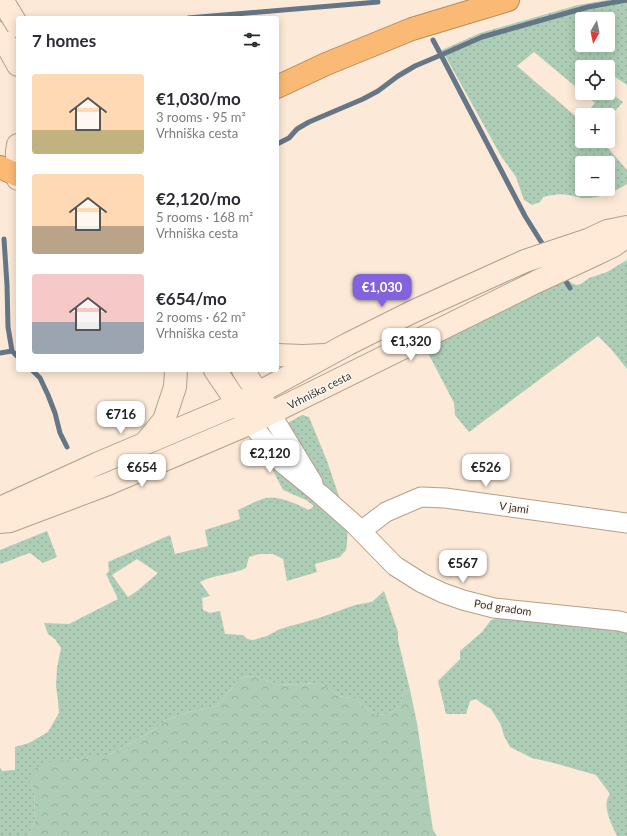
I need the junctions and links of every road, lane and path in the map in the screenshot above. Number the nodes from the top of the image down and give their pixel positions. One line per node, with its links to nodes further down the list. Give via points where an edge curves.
1 (13, 0): 3 (highway)
2 (508, 0): 7 (highway, via 412,29)
3 (1, 1): 4 (main road, bridge)
4 (16, 23)
5 (0, 33): 6 (main road)
6 (16, 59)
7 (279, 86)
8 (16, 156): 9 (main road)
9 (12, 174)
10 (627, 227): 12 (main road, Vrhniška cesta, via 607,231)
11 (627, 236): 12 (main road, Vrhniška cesta, via 614,246)
12 (591, 247): 14 (main road, Vrhniška cesta, via 524,261 412,312); 20 (main road, Vrhniška cesta, via 536,282)
13 (279, 355): 14 (main road)
14 (328, 355): 18 (main road, Vrhniška cesta)
15 (176, 372): 22 (main road, via 175,387 164,420)
16 (216, 372): 19 (main road)
17 (245, 372): 18 (main road)
18 (258, 394): 19 (main road, Vrhniška cesta); 20 (main road)
19 (238, 404): 21 (main road); 22 (main road, Vrhniška cesta)
20 (271, 414): 21 (main road, Vrhniška cesta); 23 (street)
21 (251, 423): 23 (street, via 282,463); 25 (main road, Vrhniška cesta, via 108,484 10,521)
22 (145, 444): 24 (main road, Vrhniška cesta)
23 (320, 494): 27 (street, Pod gradom)
24 (0, 508)
25 (0, 522)
26 (627, 523): 27 (street, V jami, via 445,498 421,497 386,512)
27 (361, 531): 28 (street, Pod gradom, via 395,566 422,583 463,600 494,608)
28 (627, 623)

